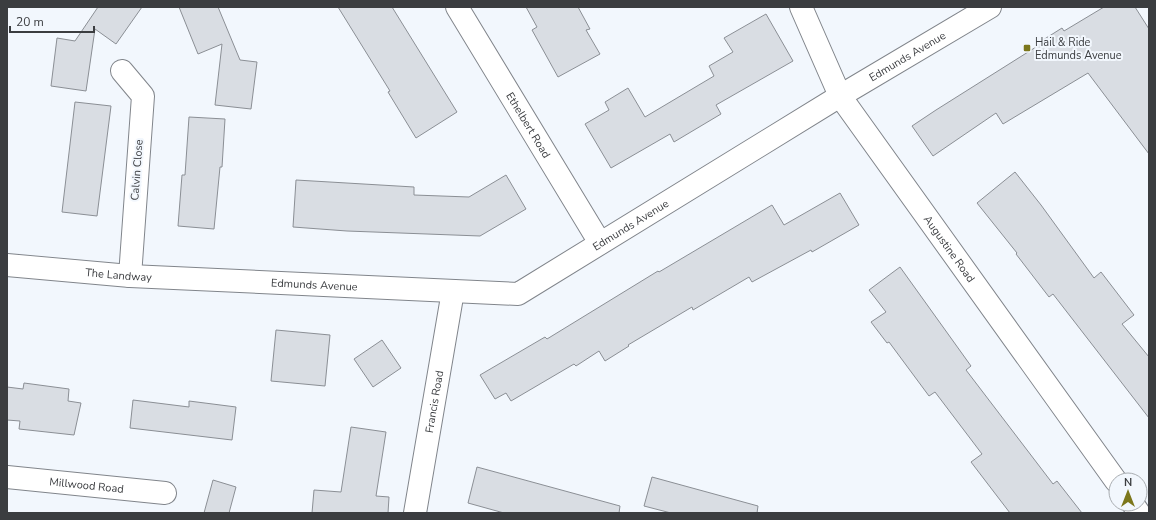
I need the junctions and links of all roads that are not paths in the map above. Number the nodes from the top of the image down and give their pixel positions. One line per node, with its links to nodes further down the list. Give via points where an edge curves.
1 (457, 7): 6 (street, Ethelbert Road)
2 (801, 7): 5 (street, Augustine Road)
3 (990, 7): 5 (street, Edmunds Avenue)
4 (122, 71): 8 (street, Calvin Close, via 143,96)
5 (840, 96): 6 (street, Edmunds Avenue); 11 (street, Augustine Road)
6 (600, 243): 10 (street, Edmunds Avenue, via 518,294)
7 (7, 264): 8 (street, The Landway)
8 (130, 276): 9 (street, The Landway)
9 (230, 280): 10 (street, Edmunds Avenue)
10 (453, 291): 14 (street, Francis Road)
11 (1110, 472)
12 (7, 477): 13 (street, Millwood Road)
13 (166, 493)
14 (415, 513)

